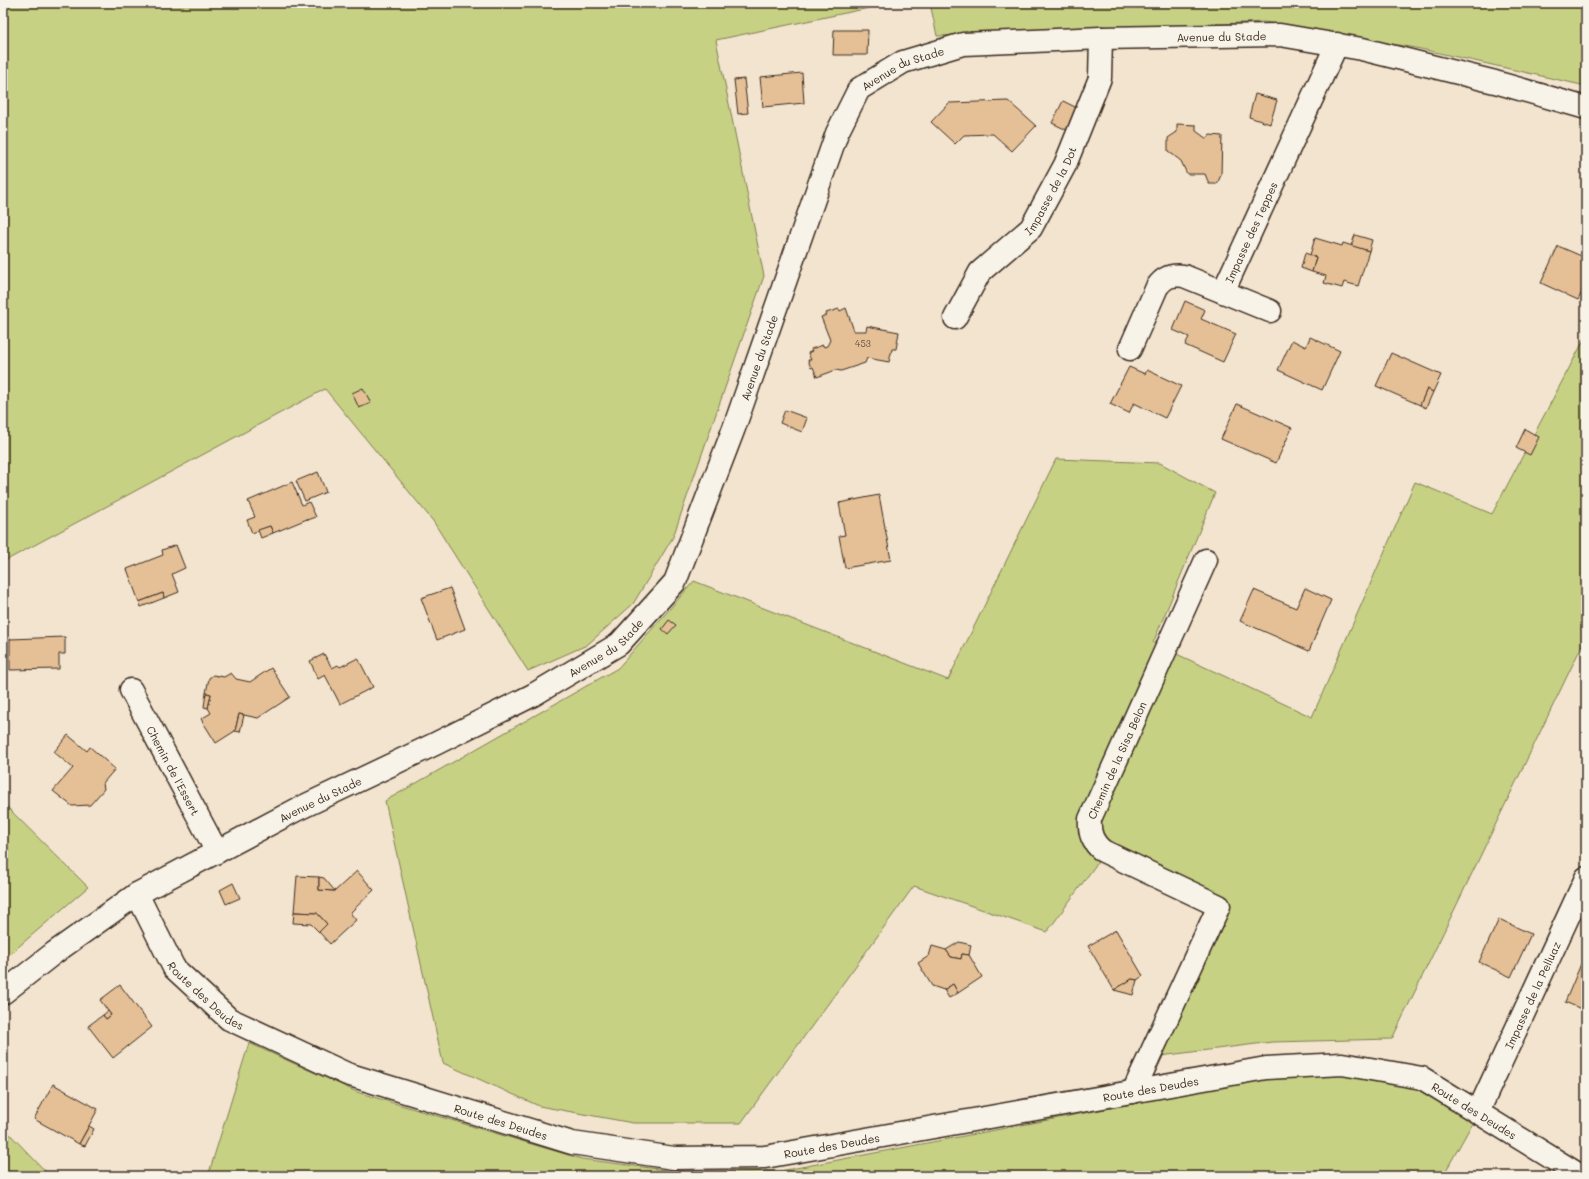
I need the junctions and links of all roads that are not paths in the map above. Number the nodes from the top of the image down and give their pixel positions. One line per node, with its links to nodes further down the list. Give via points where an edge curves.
1 (1101, 38): 2 (street, Avenue du Stade, via 1280,35); 6 (street, Impasse de la Dot, via 1100,78 1061,172 1031,228 980,272); 10 (street, Avenue du Stade, via 963,44 903,62 859,89 837,133 734,428 675,582 619,644 533,695 296,810)
2 (1337, 44): 3 (street, Avenue du Stade, via 1495,82); 4 (street, Impasse des Teppes)
3 (1586, 108)
4 (1223, 292): 5 (street); 7 (street, Impasse des Teppes, via 1184,276 1167,277 1157,287)
5 (1270, 311)
6 (955, 318)
7 (1130, 349)
8 (1206, 560): 14 (street, Chemin de la Sisa Belon, via 1090,819 1091,835 1103,851 1219,906)
9 (130, 690): 10 (street, Chemin de l'Essert)
10 (217, 852): 12 (street, Avenue du Stade)
11 (1586, 878): 15 (street, Impasse de la Pelluaz)
12 (137, 894): 13 (street, Avenue du Stade); 14 (street, Route des Deudes, via 174,968 229,1018 347,1074 572,1143 674,1158 765,1157)
13 (3, 993)
14 (1133, 1092): 15 (street, Route des Deudes, via 1266,1068 1342,1064 1422,1078)
15 (1478, 1112): 16 (street, Route des Deudes)
16 (1581, 1176)

